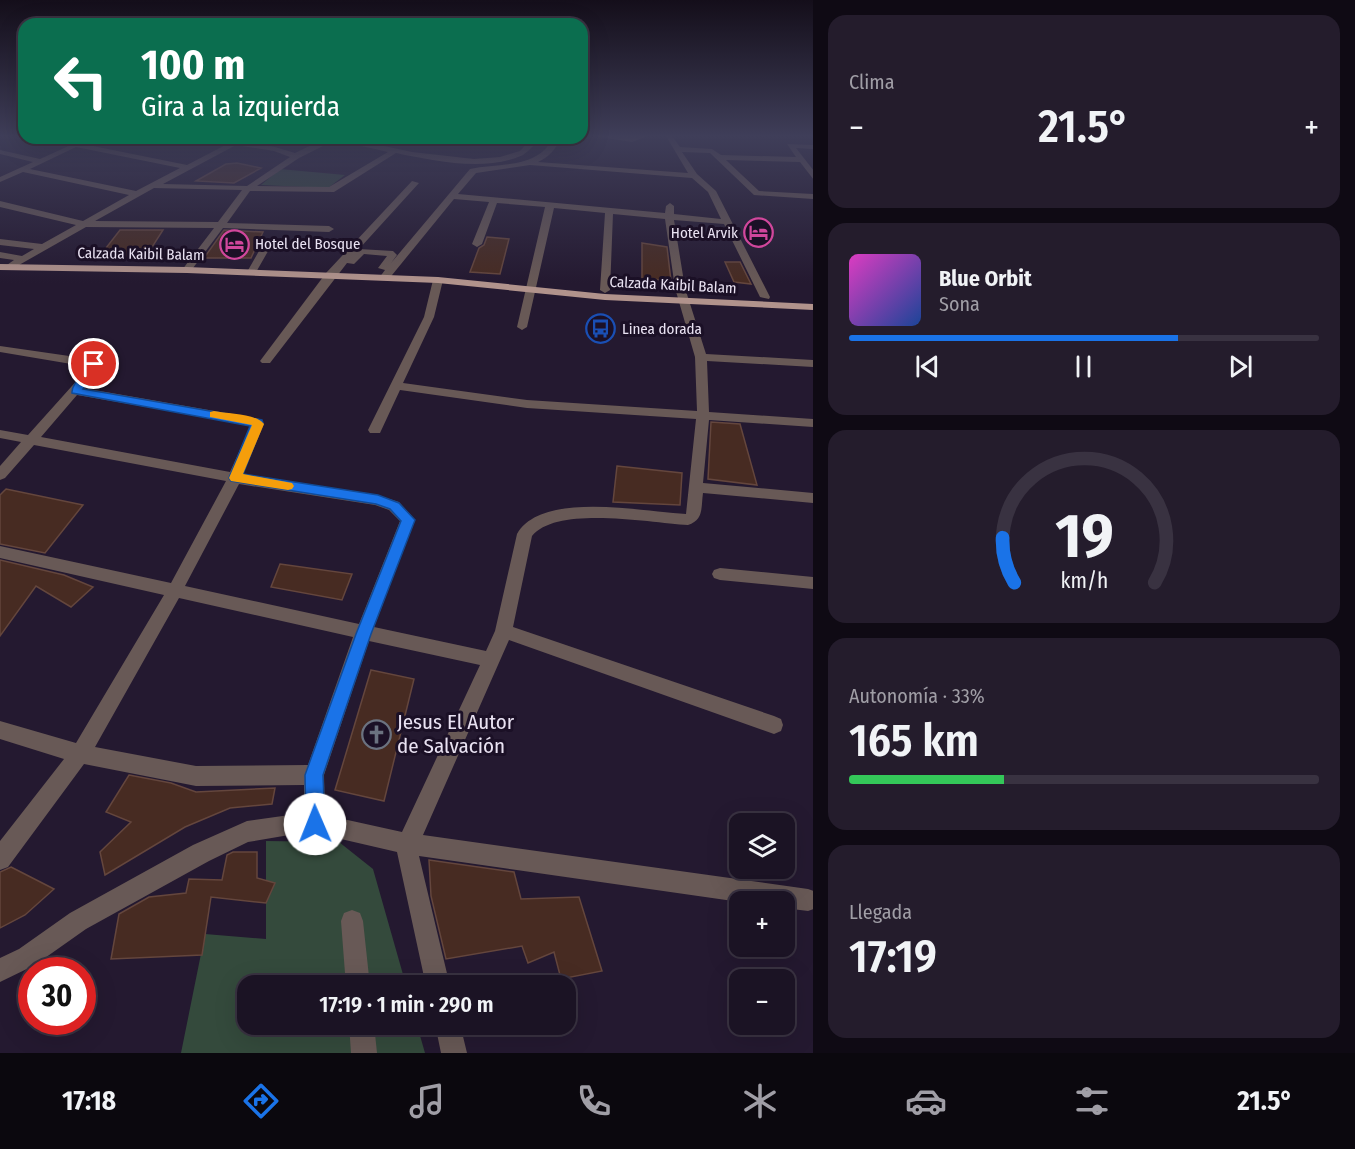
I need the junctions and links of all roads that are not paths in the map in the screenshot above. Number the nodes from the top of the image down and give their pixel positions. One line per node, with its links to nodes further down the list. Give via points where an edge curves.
1 (95, 185): 10 (street)
2 (254, 185): 9 (street)
3 (339, 185): 9 (street, via 331,190)
4 (413, 185): 29 (street)
5 (461, 185): 11 (street)
6 (705, 185): 19 (street)
7 (749, 185): 12 (street, via 757,193)
8 (152, 186): 9 (street); 10 (street)
9 (248, 189): 21 (street)
10 (137, 194): 20 (street)
11 (451, 196): 13 (street); 34 (street)
12 (813, 197)
13 (494, 200): 15 (street); 24 (street)
14 (0, 204): 20 (street)
15 (550, 206): 17 (street); 36 (street)
16 (670, 206): 18 (street)
17 (609, 212): 18 (street); 37 (street)
18 (669, 217): 19 (street); 39 (street)
19 (728, 222): 38 (street)
20 (83, 224): 21 (street); 26 (street)
21 (220, 225): 22 (street); 31 (street)
22 (329, 229)
23 (0, 238): 26 (street)
24 (477, 244)
25 (266, 246): 32 (street)
26 (42, 247): 28 (street)
27 (0, 255): 28 (street)
28 (23, 259): 30 (street)
29 (350, 259): 33 (street); 34 (street, via 362,251 390,253 391,260)
30 (4, 267): 31 (main road, Calzada Kaibil Balam)
31 (187, 270): 32 (main road, Calzada Kaibil Balam)
32 (252, 272): 33 (main road, Calzada Kaibil Balam)
33 (335, 275): 34 (main road, Calzada Kaibil Balam); 45 (street)
34 (379, 278): 35 (main road, Calzada Kaibil Balam)
35 (438, 280): 36 (main road, Calzada Kaibil Balam); 47 (street, via 429,317)
36 (532, 289): 37 (main road, Calzada Kaibil Balam); 39 (main road, Calzada Kaibil Balam); 42 (street)
37 (605, 290): 39 (main road, Calzada Kaibil Balam)
38 (765, 297): 39 (main road, Calzada Kaibil Balam); 40 (main road, Calzada Kaibil Balam)
39 (683, 298): 41 (main road, Calzada Kaibil Balam); 44 (street)
40 (813, 299)
41 (813, 307)
42 (522, 327)
43 (0, 349): 48 (street, via 94,364)
44 (701, 357): 46 (street); 49 (street)
45 (266, 361)
46 (813, 364)
47 (396, 386): 49 (street, via 527,404); 51 (street)
48 (76, 391): 53 (street); 55 (street, via 255,422 258,424)
49 (703, 414): 50 (street); 56 (street)
50 (813, 423)
51 (375, 430)
52 (0, 435): 53 (street)
53 (30, 440): 54 (street); 55 (street)
54 (0, 475)
55 (235, 478): 61 (street); 63 (street, via 378,500 394,506 408,520)
56 (695, 488): 57 (street); 62 (street, via 693,517 688,520 574,512 534,524 525,534)
57 (813, 498)
58 (0, 552): 61 (street)
59 (720, 574): 60 (street)
60 (813, 584)
61 (176, 590): 63 (street); 67 (street)
62 (504, 631): 64 (street); 65 (street)
63 (363, 634): 64 (street); 68 (street)
64 (490, 660): 70 (street)
65 (774, 725)
66 (0, 730): 67 (street)
67 (80, 754): 68 (street, via 196,776); 71 (street)
68 (314, 775): 69 (street)
69 (315, 824): 70 (street); 74 (street, via 247,832 201,852)
70 (408, 844): 72 (street); 76 (street)
71 (0, 860)
72 (808, 900)
73 (352, 921): 75 (street)
74 (0, 970)
75 (357, 975)
76 (435, 975)
77 (362, 1035): 79 (street)
78 (450, 1035): 80 (street)
79 (364, 1053)
80 (454, 1053)

